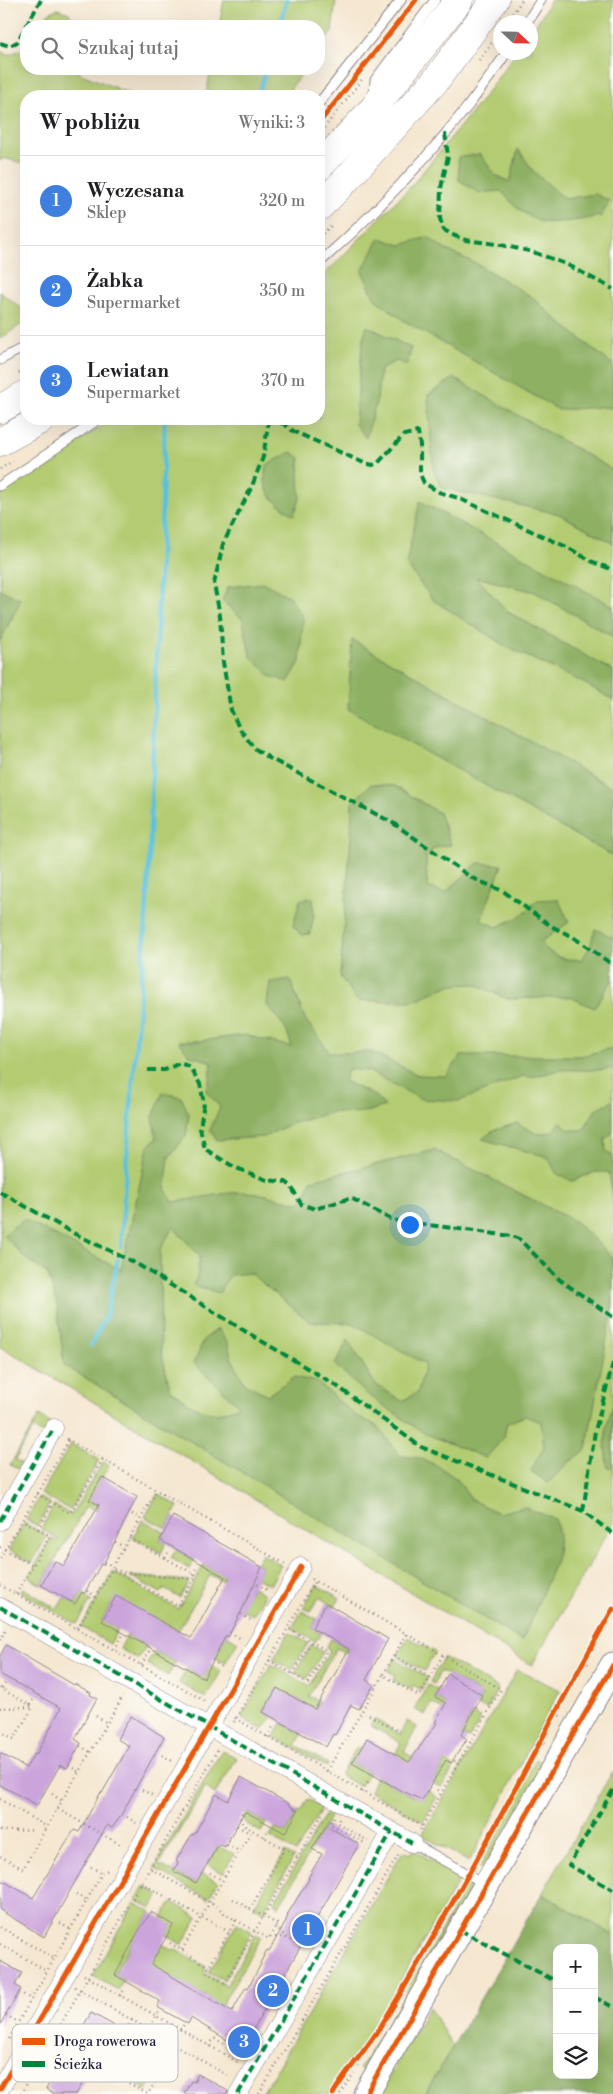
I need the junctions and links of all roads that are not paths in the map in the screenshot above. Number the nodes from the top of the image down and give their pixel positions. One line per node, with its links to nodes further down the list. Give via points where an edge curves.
1 (401, 0): 8 (lane)
2 (435, 0): 9 (lane, via 375,80)
3 (459, 0): 9 (highway)
4 (494, 0): 11 (highway, via 436,80)
5 (541, 0): 6 (lane)
6 (531, 15)
7 (501, 60): 12 (lane, via 451,126 407,176)
8 (325, 95)
9 (374, 108): 10 (highway)
10 (325, 161)
11 (325, 201)
12 (325, 258)
13 (20, 349): 14 (lane)
14 (0, 360)
15 (20, 397): 16 (highway)
16 (0, 409)
17 (31, 425): 19 (highway)
18 (91, 425): 20 (lane)
19 (0, 442)
20 (0, 486)
21 (53, 1429): 22 (street)
22 (0, 1521)
23 (299, 1569): 26 (street)
24 (0, 1607): 26 (street)
25 (613, 1665): 29 (street)
26 (208, 1725): 27 (street); 30 (street)
27 (392, 1832): 28 (street); 32 (street)
28 (407, 1846): 29 (lane)
29 (486, 1884): 34 (street)
30 (38, 2024)
31 (12, 2068): 33 (street)
32 (244, 2076)
33 (0, 2088)
34 (366, 2094)

